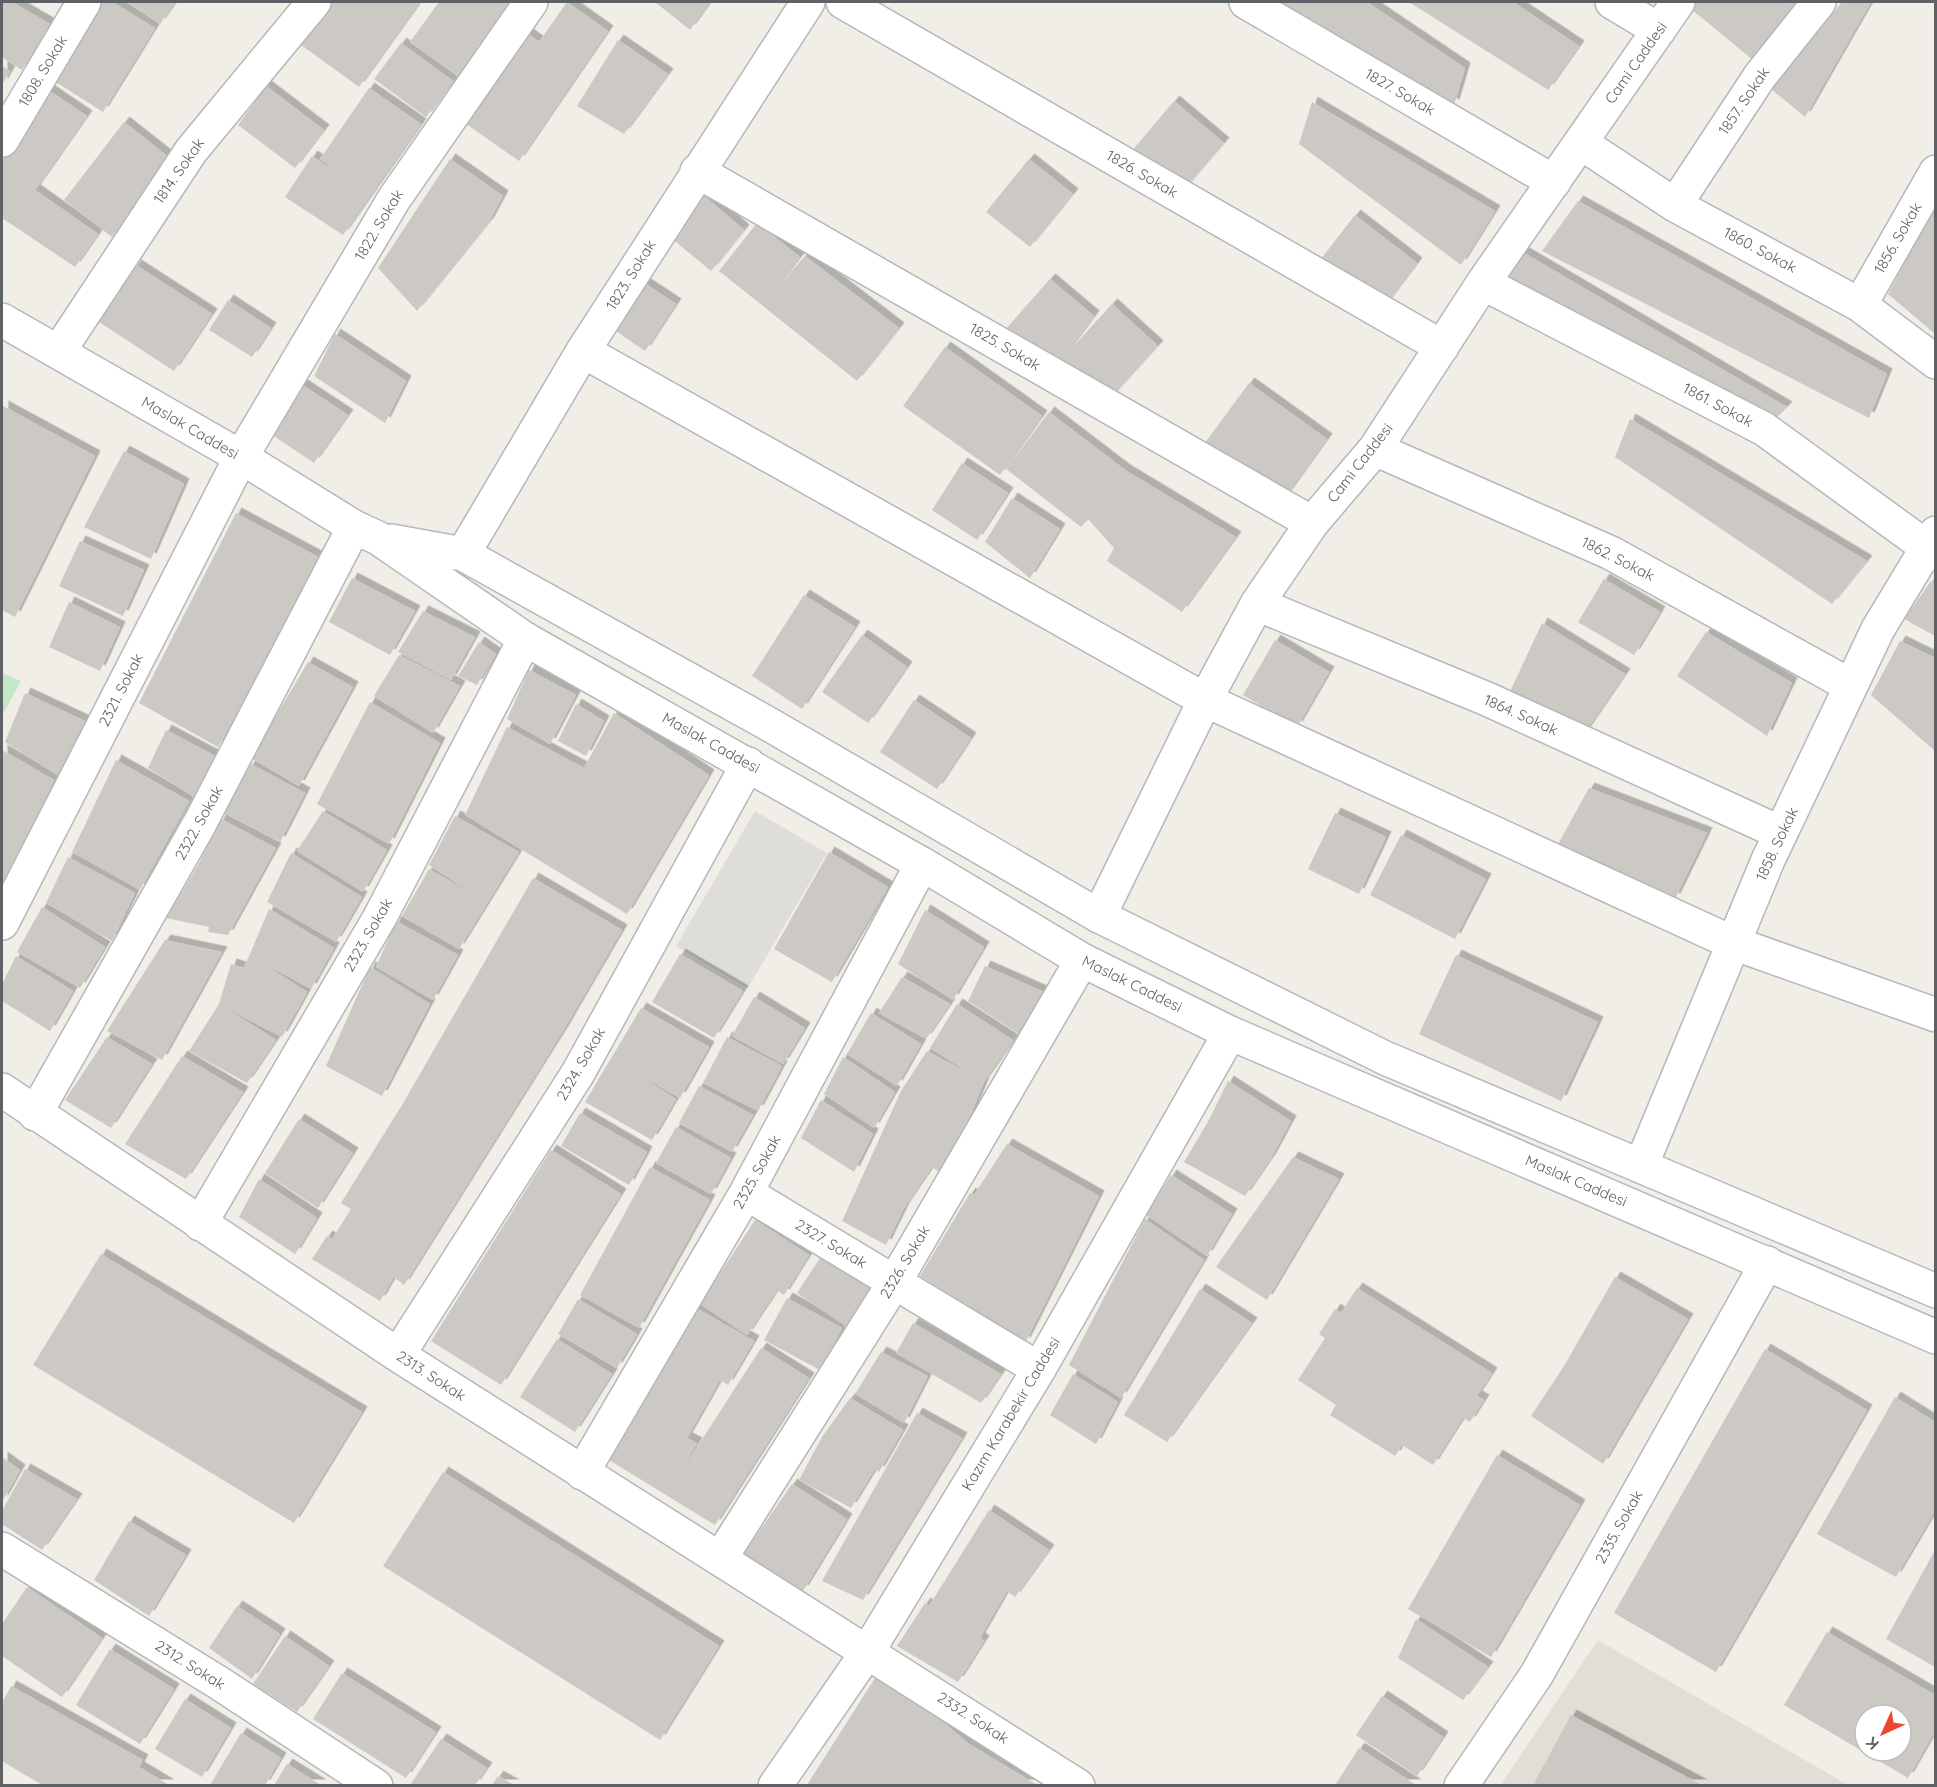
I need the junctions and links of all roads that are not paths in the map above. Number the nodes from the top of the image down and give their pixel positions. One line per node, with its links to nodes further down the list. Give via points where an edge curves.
1 (84, 2): 11 (street, 1808. Sokak)
2 (314, 2): 21 (street, 1814. Sokak, via 191,151)
3 (531, 2): 25 (street, 1822. Sokak, via 394,199)
4 (808, 2): 13 (street, 1823. Sokak)
5 (843, 2): 20 (street, 1826. Sokak)
6 (1246, 2): 15 (street, 1827. Sokak)
7 (1612, 2): 10 (street)
8 (1678, 2): 10 (street, Cami Caddesi)
9 (1819, 2): 16 (street, 1857. Sokak, via 1760,76)
10 (1659, 30): 12 (street, Cami Caddesi)
11 (2, 140)
12 (1581, 143): 15 (street, Cami Caddesi); 16 (street, 1860. Sokak)
13 (697, 171): 22 (street, 1823. Sokak); 26 (street, 1825. Sokak)
14 (1935, 172): 18 (street, 1856. Sokak)
15 (1554, 182): 17 (street, Cami Caddesi)
16 (1675, 205): 18 (street, 1860. Sokak)
17 (1483, 283): 20 (street, Cami Caddesi); 28 (street, 1861. Sokak, via 1764,429)
18 (1860, 305): 23 (street, 1860. Sokak)
19 (2, 320): 21 (street, Maslak Caddesi)
20 (1442, 347): 24 (street, Cami Caddesi)
21 (58, 351): 25 (street, Maslak Caddesi)
22 (584, 351): 29 (street, 1823. Sokak); 33 (street)
23 (1935, 362)
24 (1375, 449): 26 (street, Cami Caddesi); 32 (street, 1862. Sokak, via 1611,553)
25 (241, 458): 27 (street, Maslak Caddesi); 38 (street, 2321. Sokak)
26 (1312, 523): 30 (street, Cami Caddesi)
27 (366, 533): 29 (street, Maslak Caddesi); 31 (street, Maslak Caddesi); 44 (street, 2322. Sokak)
28 (1933, 546): 32 (street, 1858. Sokak, via 1878,629)
29 (463, 554): 37 (street, Maslak Caddesi, via 765,722)
30 (1257, 604): 33 (street, Cami Caddesi); 35 (street, 1864. Sokak, via 1487,699)
31 (525, 639): 34 (street, Maslak Caddesi); 47 (street, 2323. Sokak, via 380,917)
32 (1851, 686): 35 (street, 1858. Sokak)
33 (1206, 700): 37 (street, Cami Caddesi); 39 (street)
34 (748, 764): 36 (street, Maslak Caddesi); 52 (street, 2324. Sokak, via 578,1073)
35 (1781, 833): 39 (street, 1858. Sokak)
36 (922, 864): 40 (street, Maslak Caddesi); 46 (street, 2325. Sokak)
37 (1099, 916): 45 (street, Maslak Caddesi, via 1385,1058)
38 (2, 923)
39 (1733, 943): 41 (street); 45 (street, 1858. Sokak)
40 (1082, 960): 42 (street, Maslak Caddesi); 50 (street, 2326. Sokak)
41 (1935, 1015)
42 (1230, 1033): 48 (street, Maslak Caddesi); 53 (street, Kazım Karabekir Caddesi)
43 (2, 1090): 44 (street, 2313. Sokak)
44 (35, 1114): 47 (street, 2313. Sokak)
45 (1641, 1166): 49 (street, Maslak Caddesi)
46 (746, 1192): 50 (street, 2327. Sokak); 54 (street, 2325. Sokak)
47 (200, 1224): 52 (street, 2313. Sokak)
48 (1767, 1263): 51 (street, Maslak Caddesi); 61 (street, 2335. Sokak, via 1537,1674)
49 (1931, 1281)
50 (894, 1283): 53 (street, 2327. Sokak); 56 (street, 2326. Sokak)
51 (1935, 1337)
52 (398, 1355): 54 (street, 2313. Sokak)
53 (1039, 1369): 57 (street, Kazım Karabekir Caddesi)
54 (582, 1473): 56 (street, 2313. Sokak)
55 (2, 1549): 58 (street, 2312. Sokak)
56 (720, 1559): 57 (street, 2313. Sokak)
57 (868, 1651): 59 (street, Kazım Karabekir Caddesi); 60 (street, 2332. Sokak)
58 (376, 1785)
59 (775, 1785)
60 (1078, 1785)
61 (1461, 1785)

